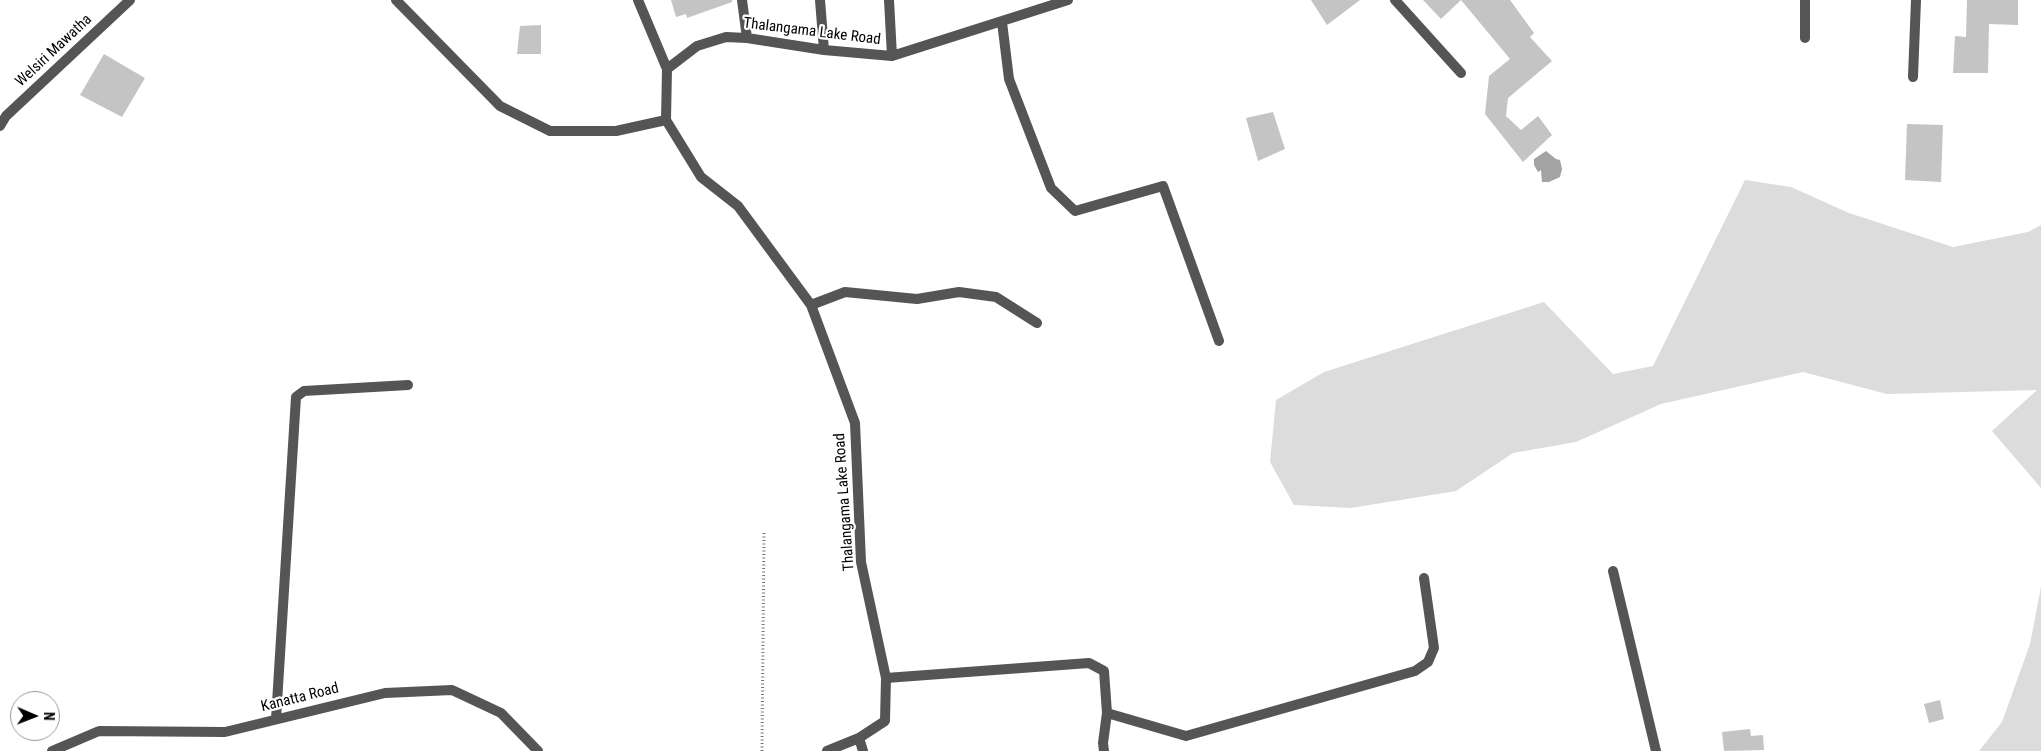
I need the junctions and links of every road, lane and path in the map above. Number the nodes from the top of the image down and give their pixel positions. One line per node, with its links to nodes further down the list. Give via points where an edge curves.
1 (130, 0): 20 (street, Welsiri Mawatha, via 6,116)
2 (396, 0): 19 (street, via 500,106 550,131 616,131)
3 (638, 0): 16 (street)
4 (742, 0): 12 (street)
5 (820, 0): 14 (street)
6 (889, 0): 15 (street)
7 (1068, 0): 11 (street, Thalangama Lake Road)
8 (1395, 0): 17 (street)
9 (1805, 0): 13 (street)
10 (1916, 0): 18 (street)
11 (1002, 22): 15 (street, Thalangama Lake Road); 23 (street, via 1009,79 1051,188 1076,211 1163,186)
12 (747, 38): 14 (street, Thalangama Lake Road); 16 (street, Thalangama Lake Road, via 726,37 697,46)
13 (1805, 38)
14 (824, 50): 15 (street, Thalangama Lake Road)
15 (892, 56)
16 (667, 69): 19 (street)
17 (1461, 73)
18 (1913, 77)
19 (666, 120): 21 (street, Thalangama Lake Road, via 701,178 738,206)
20 (0, 126)
21 (811, 305): 22 (street, via 845,292 917,299 959,292 996,297); 28 (street, Thalangama Lake Road, via 855,423 861,562)
22 (1037, 323)
23 (1219, 341)
24 (408, 385): 30 (street, via 304,391 296,397)
25 (764, 532): 34 (path)
26 (1613, 571): 38 (street)
27 (1424, 578): 29 (street, via 1434,648 1428,662 1415,671 1186,736)
28 (886, 678): 29 (street, via 1089,663 1104,671); 31 (street, Thalangama Lake Road, via 885,721)
29 (1106, 713): 37 (street)
30 (276, 719): 32 (street, Kanatta Road, via 225,732 99,731); 33 (street, Kanatta Road, via 385,693 452,690 501,713)
31 (859, 738): 35 (street); 36 (street)
32 (52, 751)
33 (538, 751)
34 (762, 751)
35 (827, 751)
36 (863, 751)
37 (1104, 751)
38 (1656, 751)

